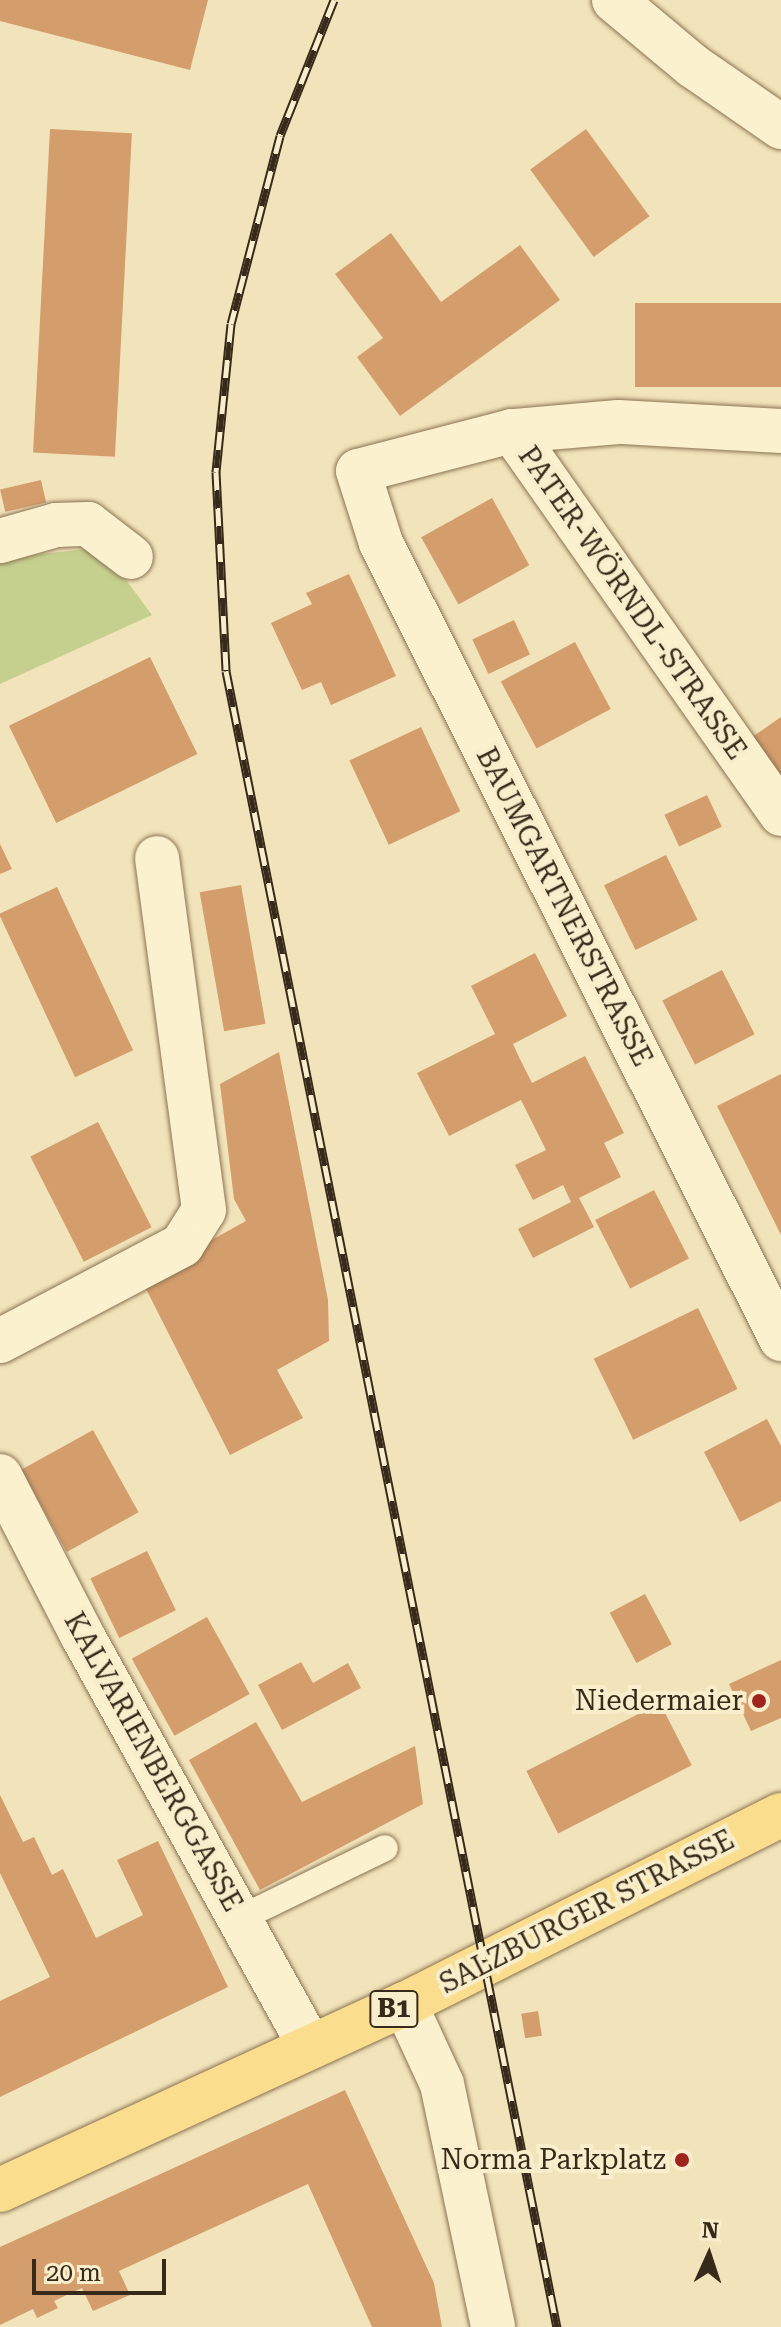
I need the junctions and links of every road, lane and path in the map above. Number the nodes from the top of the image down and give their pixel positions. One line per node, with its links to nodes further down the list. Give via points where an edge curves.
1 (614, 0): 2 (street, via 693,66)
2 (781, 127)
3 (512, 431): 4 (street, via 618,422); 7 (street, PATER-WÖRNDL-STRASSE); 9 (street, BAUMGARTNERSTRASSE, via 358,471 381,543)
4 (781, 431)
5 (0, 541): 6 (street, via 56,525 88,524)
6 (131, 557)
7 (781, 814)
8 (157, 858): 10 (street, via 204,1210 182,1245)
9 (781, 1339)
10 (0, 1341)
11 (0, 1476): 14 (street, KALVARIENBERGGASSE)
12 (781, 1815): 15 (main road, SALZBURGER STRASSE / B1)
13 (385, 1848): 14 (lane)
14 (239, 1919): 16 (street, KALVARIENBERGGASSE)
15 (405, 2004): 16 (main road, SALZBURGER STRASSE / B1); 18 (street, via 442,2084)
16 (310, 2046): 17 (main road, SALZBURGER STRASSE / B1)
17 (0, 2190)
18 (493, 2327)

